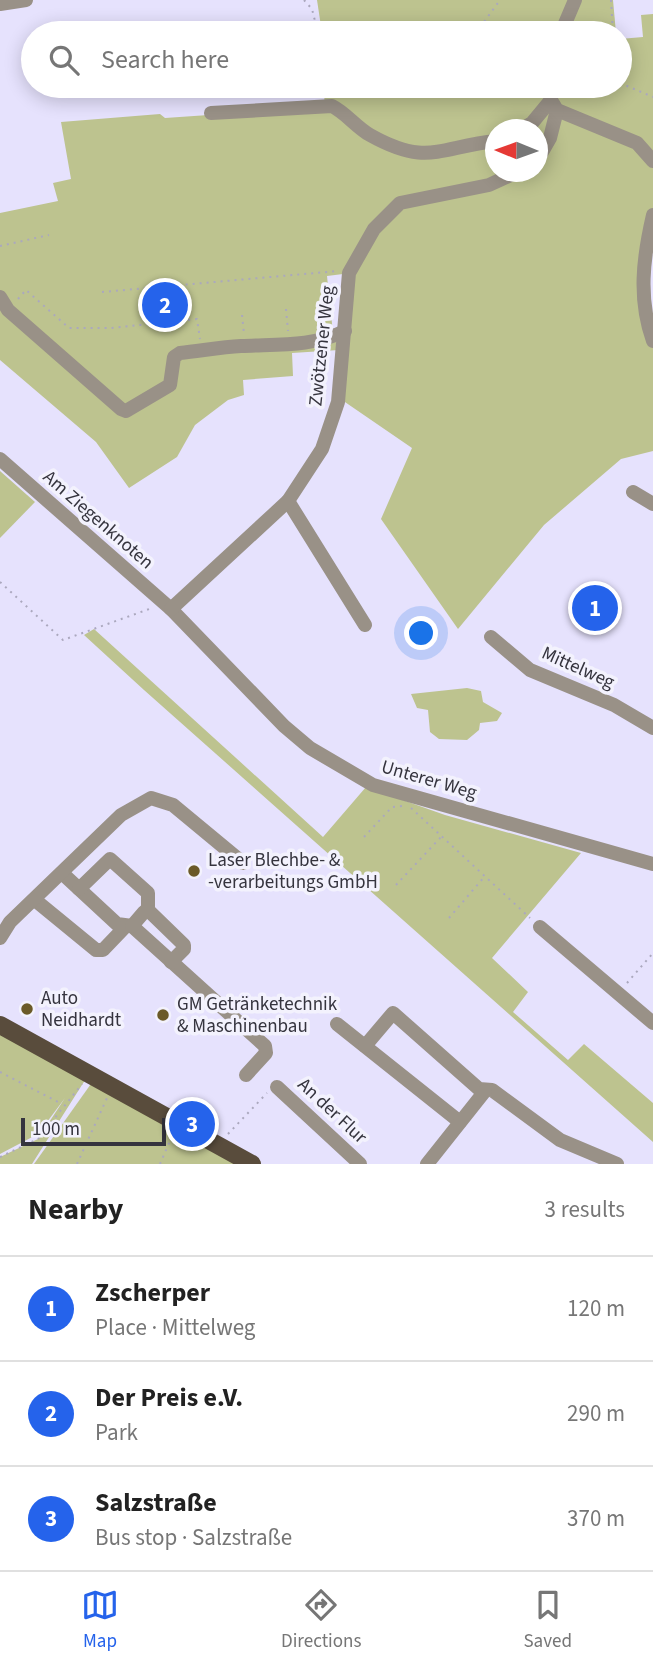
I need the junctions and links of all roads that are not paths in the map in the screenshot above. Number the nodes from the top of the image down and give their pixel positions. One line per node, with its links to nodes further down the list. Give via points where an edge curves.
1 (26, 0): 3 (street)
2 (575, 0): 4 (street)
3 (0, 4)
4 (566, 21)
5 (552, 99): 7 (street); 8 (street); 10 (street, via 637,143)
6 (211, 113): 9 (street, via 332,106 372,136 413,154)
7 (535, 119)
8 (548, 136)
9 (485, 144)
10 (653, 161)
11 (494, 182): 14 (street, Zwötzener Weg, via 400,203 374,229 349,273)
12 (653, 215): 15 (street, via 642,261 645,319)
13 (0, 297): 14 (street, via 8,310 126,411 170,385 174,357 246,346 289,346)
14 (345, 331): 18 (street, Zwötzener Weg, via 331,427)
15 (653, 341)
16 (0, 459): 20 (street, Am Ziegenknoten)
17 (633, 492): 19 (street)
18 (288, 502): 20 (street, Zwötzener Weg); 21 (street)
19 (653, 504)
20 (171, 609): 25 (street, Unterer Weg, via 284,726 310,748 373,785)
21 (365, 625)
22 (491, 637): 23 (street, Mittelweg, via 530,670 614,705)
23 (653, 728)
24 (243, 863): 26 (street, via 173,805 151,798 121,815)
25 (653, 864)
26 (62, 874): 27 (street); 28 (street)
27 (79, 889): 29 (street, via 110,859 148,893); 30 (street, via 117,924)
28 (35, 900): 30 (street, via 96,950 103,950); 32 (street)
29 (148, 911): 30 (street); 33 (street, via 184,945)
30 (129, 926): 33 (street)
31 (540, 927): 34 (street)
32 (0, 938)
33 (171, 962): 38 (street, via 265,1046 266,1053)
34 (653, 1023)
35 (337, 1024): 37 (street)
36 (0, 1025): 42 (main road)
37 (365, 1046): 40 (street, via 393,1013); 41 (street)
38 (246, 1075)
39 (277, 1087): 43 (street, An der Flur)
40 (485, 1091): 41 (street); 45 (street, via 492,1090 560,1140)
41 (460, 1122): 44 (street)
42 (253, 1164)
43 (360, 1164)
44 (427, 1164)
45 (617, 1164)

